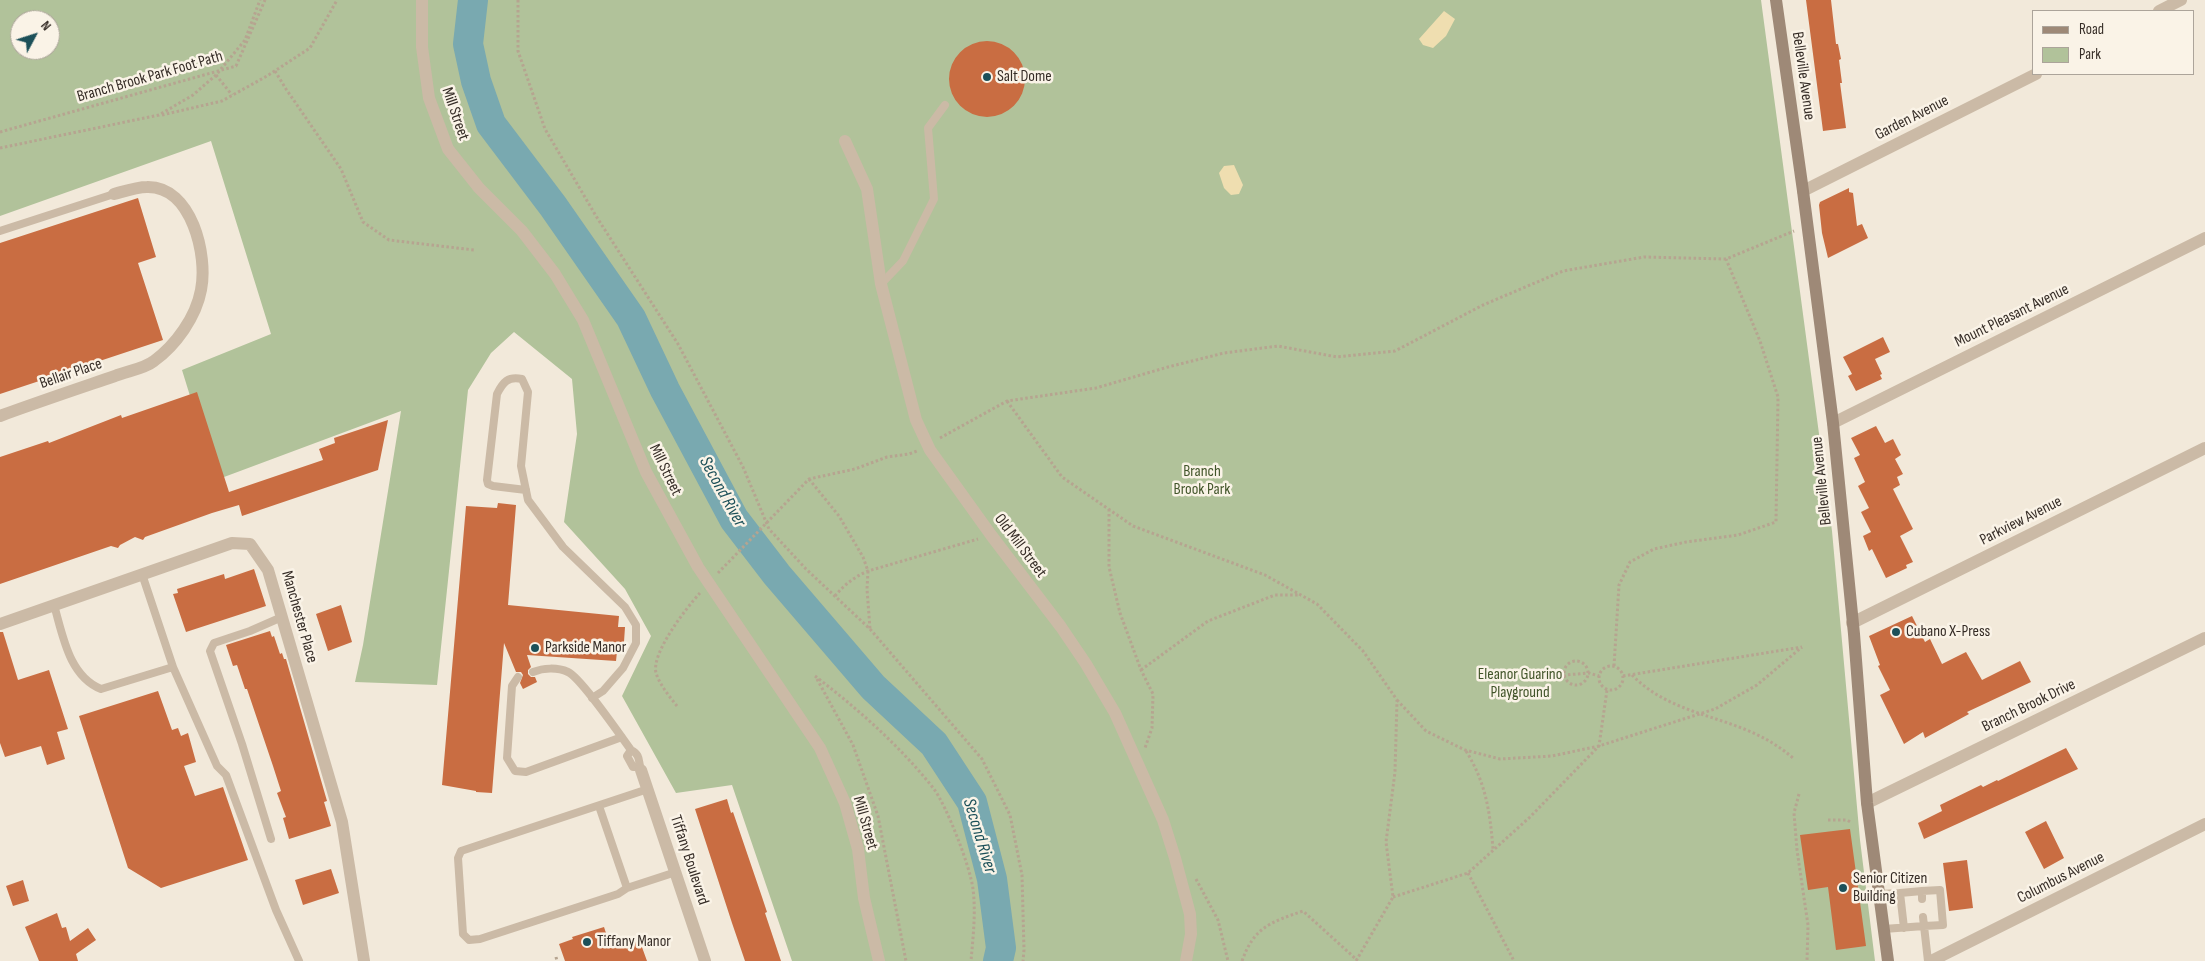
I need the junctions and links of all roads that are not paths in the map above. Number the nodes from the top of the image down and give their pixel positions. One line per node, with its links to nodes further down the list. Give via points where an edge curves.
1 (422, 0): 45 (street, Mill Street, via 422,47 429,98 448,149 479,188 522,231 555,274 583,320 646,472 698,568 820,748 845,803 858,849 864,898)
2 (1776, 0): 8 (main road, Belleville Avenue)
3 (2181, 0): 4 (street)
4 (2161, 10)
5 (2034, 75): 8 (street, Garden Avenue)
6 (945, 105): 12 (lane, via 928,128 934,199 902,261)
7 (845, 142): 12 (street, Old Mill Street, via 867,189)
8 (1804, 191): 14 (main road, Belleville Avenue)
9 (114, 194): 10 (lane); 13 (street, Bellair Place, via 148,187 166,192 187,210 196,231 201,259 201,289 190,320 178,338 153,362)
10 (0, 231)
11 (2205, 238): 14 (street, Mount Pleasant Avenue)
12 (881, 284): 46 (street, Old Mill Street, via 916,420 928,445 1061,627 1115,713 1163,820 1186,895 1190,914)
13 (0, 416)
14 (1833, 423): 20 (main road, Belleville Avenue)
15 (2205, 448): 20 (street, Parkview Avenue)
16 (526, 490): 16 (lane, via 521,466 528,392 522,379 513,377 504,382 497,394 487,480 493,486); 26 (lane, via 528,500 563,547 625,607 636,625 636,643 623,668)
17 (142, 574): 18 (street, Manchester Place); 19 (street, Manchester Place, via 232,542 250,544 268,570); 23 (lane)
18 (54, 605): 21 (street, Manchester Place); 23 (lane, via 74,665 90,684 101,689)
19 (282, 617): 33 (lane, via 214,642 210,651); 43 (street, Manchester Place, via 342,822)
20 (1852, 623): 30 (main road, Belleville Avenue)
21 (0, 624)
22 (2205, 638): 30 (street, Branch Brook Drive)
23 (173, 667): 42 (lane, via 217,766 226,775 276,910)
24 (533, 672): 26 (lane, via 541,669 569,672)
25 (518, 677): 27 (lane, via 512,686 507,758 511,768 520,773)
26 (592, 698): 27 (lane)
27 (622, 737): 28 (lane, via 631,750 627,756 632,767)
28 (640, 768): 29 (street, Tiffany Boulevard)
29 (648, 789): 31 (lane); 34 (street, Tiffany Boulevard)
30 (1867, 803): 37 (main road, Belleville Avenue)
31 (599, 806): 35 (lane); 35 (lane, via 461,850 458,858 463,934 469,940 480,939 618,894)
32 (2205, 824): 48 (street, Columbus Avenue)
33 (271, 839)
34 (676, 872): 35 (lane); 44 (street, Tiffany Boulevard)
35 (627, 888)
36 (1900, 892): 37 (lane); 39 (lane, via 1922,895 1940,890 1943,925); 40 (lane)
37 (1879, 894): 41 (main road, Belleville Avenue)
38 (1924, 917): 39 (lane)
39 (1924, 926): 40 (lane); 48 (lane)
40 (1904, 928): 41 (lane)
41 (1884, 929): 47 (main road, Belleville Avenue)
42 (299, 961)
43 (364, 961)
44 (705, 961)
45 (879, 961)
46 (1186, 961)
47 (1888, 961)
48 (1930, 961)

